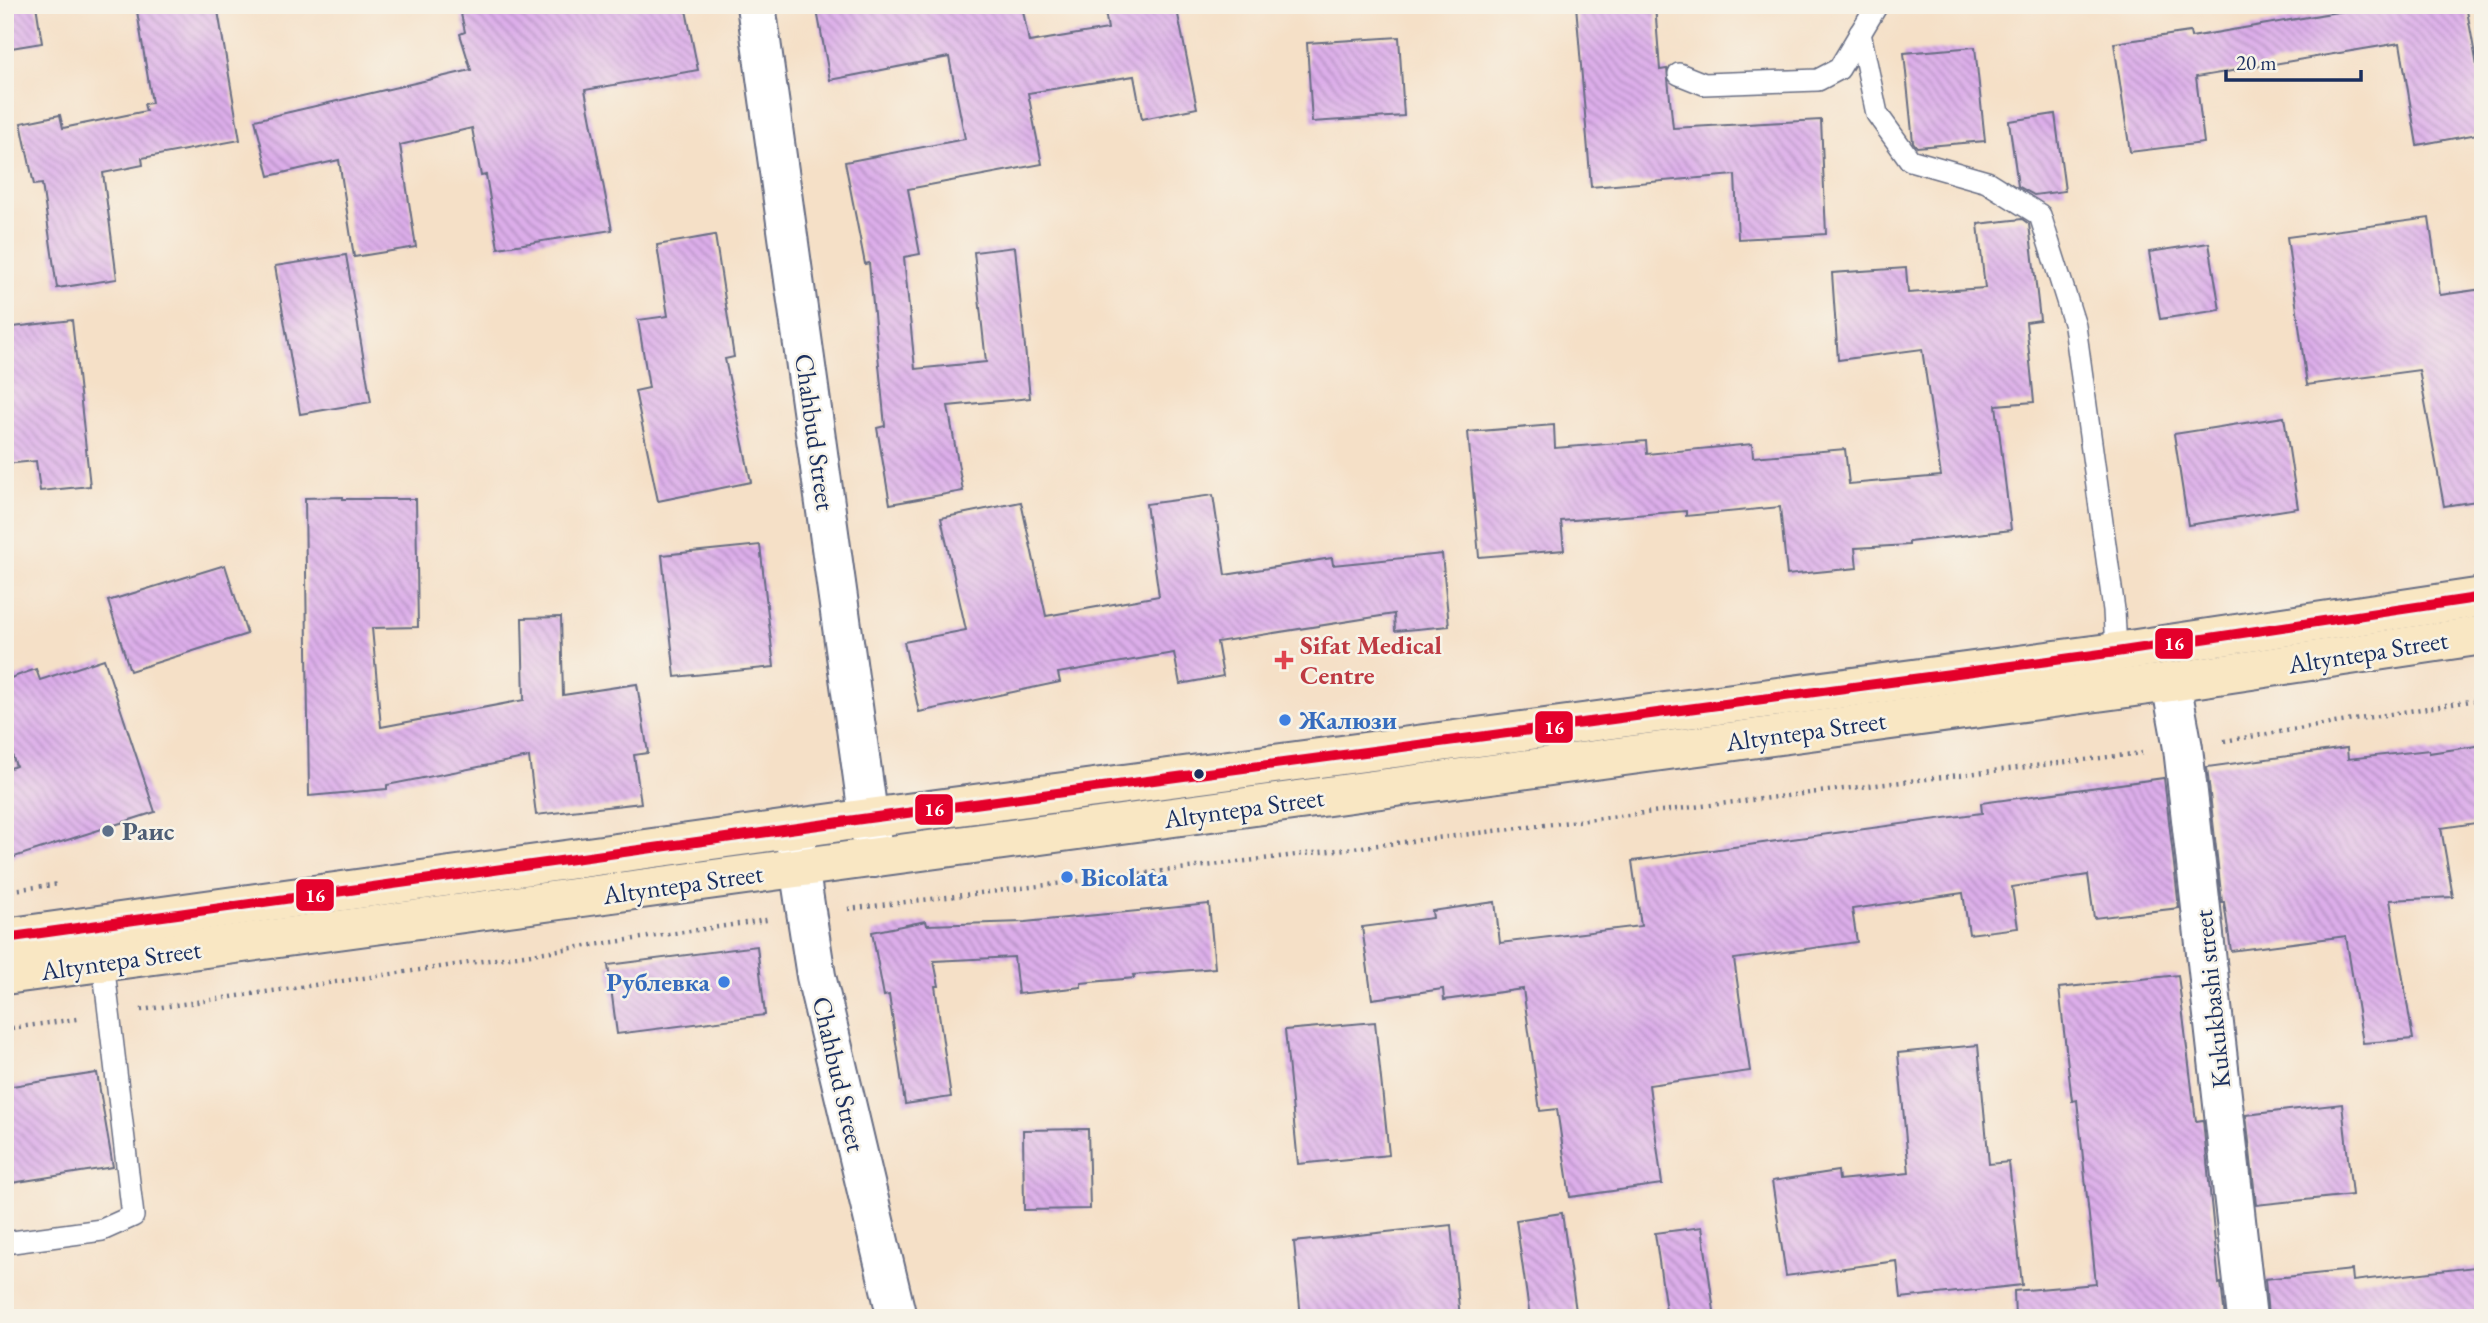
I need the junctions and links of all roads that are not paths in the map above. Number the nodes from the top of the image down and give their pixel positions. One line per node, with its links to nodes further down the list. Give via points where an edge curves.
1 (757, 5): 9 (street, Chahbud Street)
2 (1877, 5): 3 (lane)
3 (1860, 33): 4 (lane, via 1839,69 1818,80 1703,84); 7 (lane, via 1877,114 1910,160 1987,182 2040,215 2075,326)
4 (1679, 74)
5 (2483, 597): 8 (main road, Altyntepa Street)
6 (2483, 635): 8 (main road, Altyntepa Street)
7 (2116, 652): 8 (main road, Altyntepa Street); 9 (main road, Altyntepa Street)
8 (2168, 663): 11 (main road, Altyntepa Street); 18 (street, Kukukbashi street, via 2183,748)
9 (869, 818): 10 (main road, Altyntepa Street); 11 (street, Chahbud Street)
10 (793, 829): 12 (street, Chahbud Street); 13 (main road, Altyntepa Street)
11 (874, 858): 12 (main road, Altyntepa Street)
12 (800, 868): 14 (main road, Altyntepa Street); 17 (street, Chahbud Street, via 816,976)
13 (5, 938)
14 (103, 962): 15 (main road, Altyntepa Street); 16 (lane, via 133,1216 102,1230)
15 (5, 975)
16 (5, 1243)
17 (897, 1318)
18 (2247, 1318)

